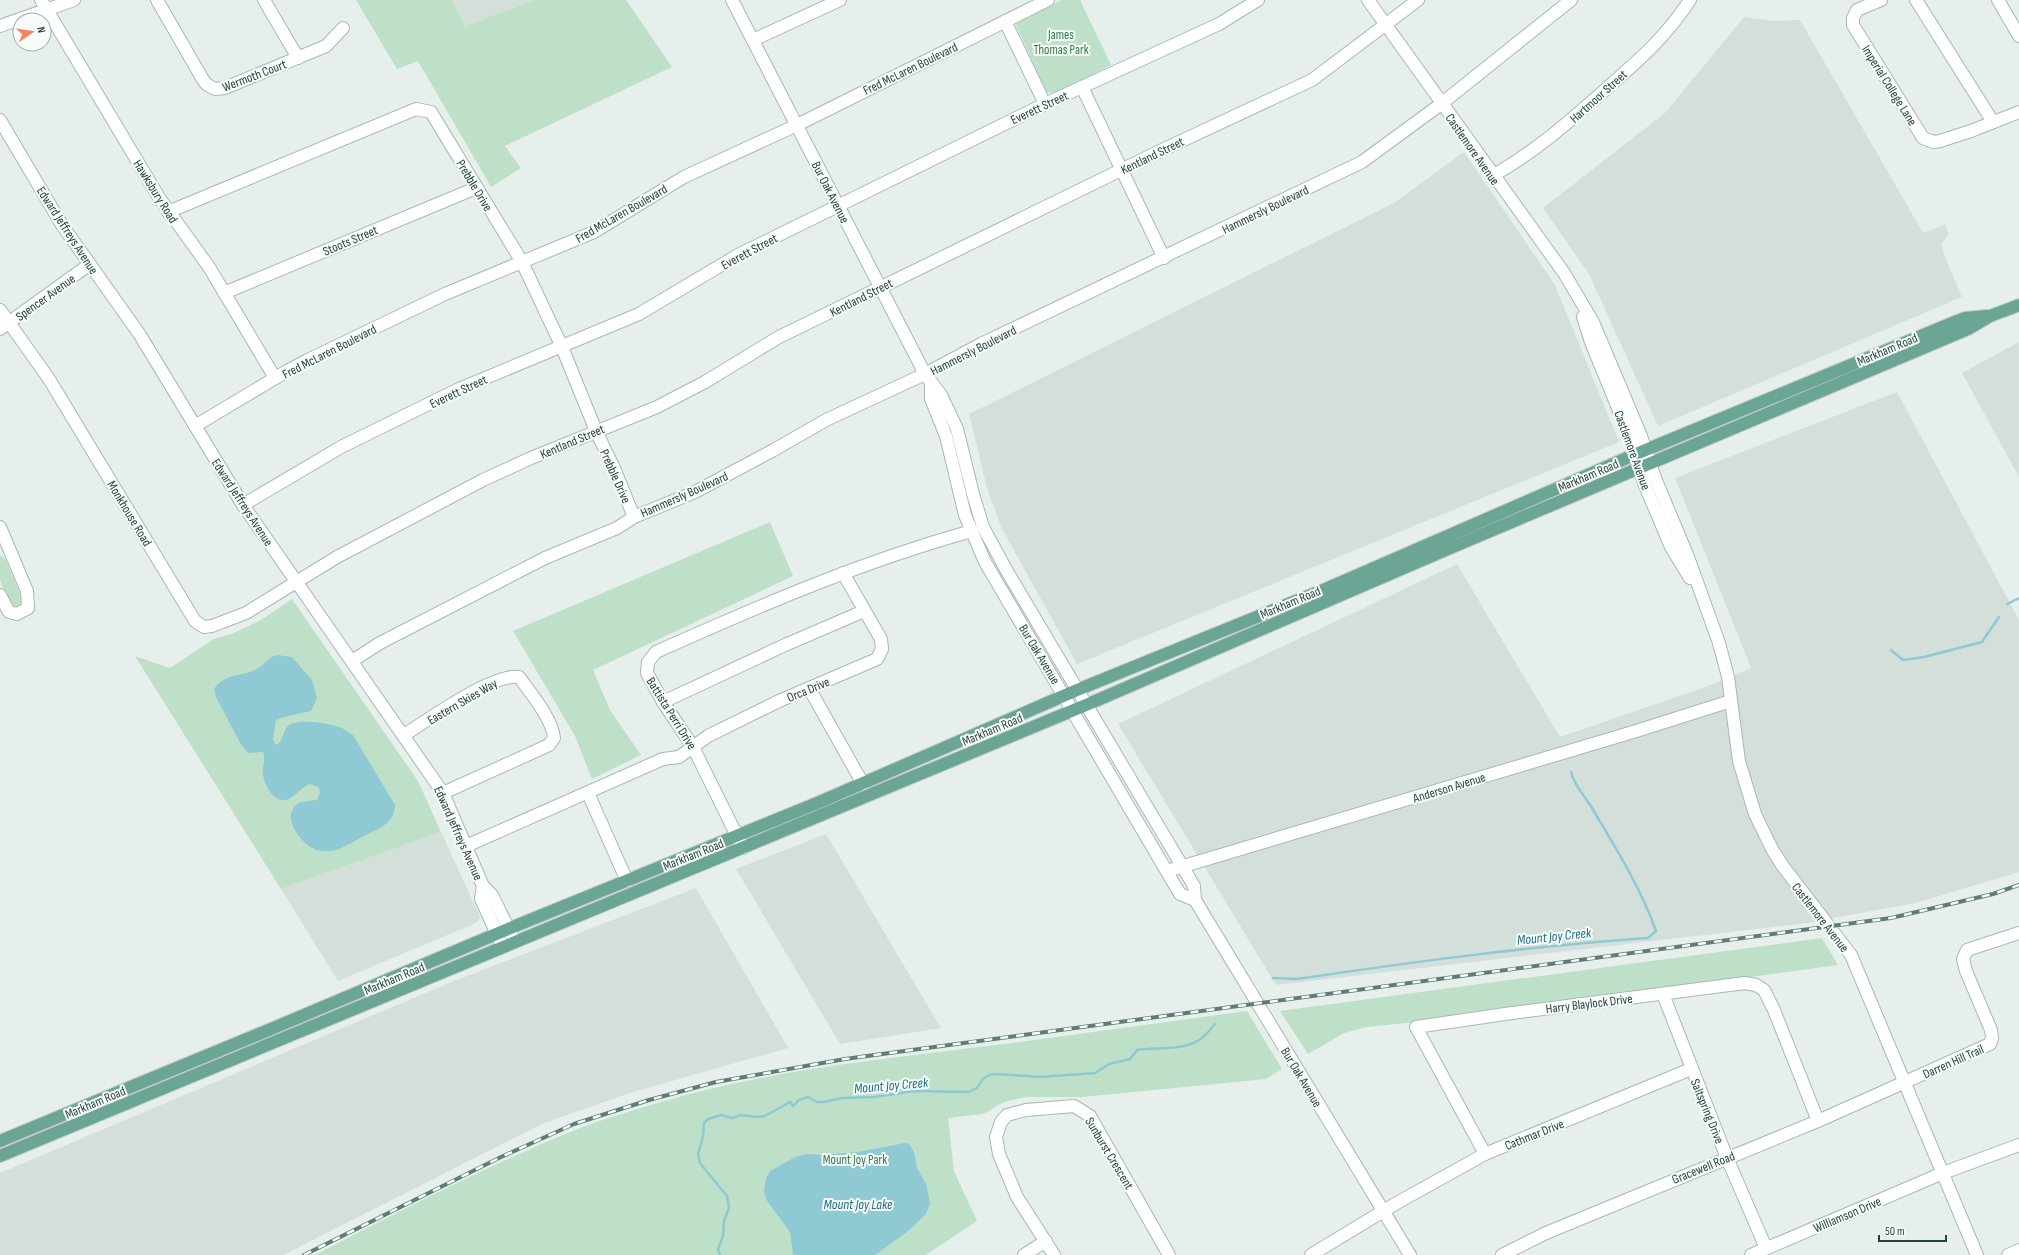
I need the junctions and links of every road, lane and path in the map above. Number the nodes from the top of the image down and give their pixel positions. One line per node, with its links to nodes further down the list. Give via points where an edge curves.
1 (74, 0): 15 (street)
2 (156, 0): 22 (street, Wermoth Court, via 202,78 211,88 225,88)
3 (264, 0): 22 (street)
4 (732, 0): 21 (street, Bur Oak Avenue)
5 (840, 0): 21 (street)
6 (1258, 0): 23 (street, Everett Street, via 1219,24)
7 (1368, 0): 17 (street, Castlemore Avenue)
8 (1418, 0): 17 (street, Kentland Street)
9 (1571, 0): 25 (street, Hammersly Boulevard)
10 (1690, 0): 31 (street, Hartmoor Street, via 1675,22 1645,54 1568,123)
11 (1881, 0): 28 (street, Imperial College Lane, via 1857,10 1853,25 1923,138 1934,142)
12 (1916, 0): 28 (street)
13 (1998, 0): 20 (street)
14 (1043, 1): 16 (street, Fred McLaren Boulevard)
15 (44, 4): 18 (street); 34 (street, Hawksbury Road)
16 (1005, 21): 24 (street); 29 (street, Fred McLaren Boulevard)
17 (1385, 24): 25 (street, Castlemore Avenue); 30 (street, Kentland Street, via 1312,80)
18 (0, 26)
19 (342, 28): 22 (street, Wermoth Court, via 326,46)
20 (2019, 36)
21 (753, 40): 29 (street, Bur Oak Avenue)
22 (298, 58)
23 (1082, 87): 24 (street, Everett Street); 30 (street)
24 (1045, 104): 33 (street, Everett Street)
25 (1441, 104): 31 (street, Castlemore Avenue); 35 (street, Hammersly Boulevard, via 1362,162)
26 (2019, 112): 28 (street)
27 (0, 120): 37 (street, Edward Jeffreys Avenue, via 62,225)
28 (1993, 122)
29 (796, 125): 33 (street, Bur Oak Avenue); 36 (street, Fred McLaren Boulevard, via 684,177 594,232)
30 (1122, 170): 35 (street); 38 (street, Kentland Street)
31 (1492, 176): 49 (street, Castlemore Avenue, via 1564,273 1578,298 1591,342)
32 (476, 188): 34 (street, Prebble Drive, via 433,115 427,110 416,109); 36 (street, Prebble Drive); 39 (street, Stoots Street)
33 (838, 205): 38 (street, Bur Oak Avenue); 44 (street, Everett Street, via 738,255 639,314)
34 (168, 212): 39 (street, Hawksbury Road, via 209,267)
35 (1164, 258): 46 (street, Hammersly Boulevard, via 981,344)
36 (522, 262): 44 (street, Prebble Drive); 45 (street, Fred McLaren Boulevard, via 445,294)
37 (90, 264): 43 (street, Spencer Avenue); 47 (street, Edward Jeffreys Avenue, via 140,334)
38 (880, 287): 46 (street, Bur Oak Avenue); 48 (street, Kentland Street, via 779,337 705,382 657,406)
39 (224, 293): 45 (street, Hawksbury Road)
40 (2019, 305): 42 (main road, Markham Road)
41 (0, 310): 43 (street, Monkhouse Road)
42 (1990, 316): 49 (main road, Markham Road, via 1961,320); 50 (main road, Markham Road, via 1968,329)
43 (5, 326): 57 (street, Monkhouse Road, via 49,379 195,621 208,627 238,617 254,610)
44 (562, 347): 48 (street, Prebble Drive); 51 (street, Everett Street, via 459,389 341,447)
45 (275, 378): 47 (street, Fred McLaren Boulevard)
46 (928, 379): 52 (street, Hammersly Boulevard, via 826,420 695,492); 54 (street, Bur Oak Avenue, via 931,399 946,436 965,515); 62 (street, Bur Oak Avenue, via 942,395 957,429 983,527)
47 (195, 426): 51 (street, Edward Jeffreys Avenue)
48 (596, 431): 52 (street, Prebble Drive); 57 (street, Kentland Street, via 483,480)
49 (1641, 452): 50 (street, Castlemore Avenue); 62 (main road, Markham Road, via 1328,588)
50 (1645, 466): 64 (street, Castlemore Avenue, via 1688,557 1719,643); 66 (main road, Markham Road)
51 (243, 505): 57 (street, Edward Jeffreys Avenue)
52 (634, 516): 60 (street, Hammersly Boulevard, via 617,528 545,558 380,643)
53 (0, 527): 55 (street)
54 (972, 531): 56 (street, Battista Perri Drive); 63 (street, Bur Oak Avenue, via 985,562)
55 (4, 546): 58 (street, via 27,591 28,608 17,614 9,612)
56 (843, 573): 59 (street); 65 (street, Battista Perri Drive, via 769,602 656,652 648,662 647,673)
57 (296, 581): 60 (street, Edward Jeffreys Avenue)
58 (0, 595)
59 (864, 611): 61 (street, Orca Drive, via 881,639 882,650 877,659); 65 (street)
60 (352, 661): 68 (street, Edward Jeffreys Avenue)
61 (809, 688): 69 (street, Orca Drive, via 708,736); 70 (street)
62 (1077, 690): 63 (main road, Markham Road); 66 (street, Bur Oak Avenue)
63 (1065, 696): 67 (street, Bur Oak Avenue); 70 (main road, Markham Road)
64 (1732, 701): 76 (street, Anderson Avenue); 88 (street, Castlemore Avenue, via 1742,773 1763,832 1793,881 1848,951)
65 (663, 702): 69 (street, Battista Perri Drive)
66 (1086, 706): 67 (main road, Markham Road); 76 (street, Bur Oak Avenue)
67 (1074, 710): 75 (main road, Markham Road); 77 (street, Bur Oak Avenue)
68 (404, 735): 71 (street, Edward Jeffreys Avenue); 71 (street, Eastern Skies Way, via 475,691 502,678 519,677 527,687 554,729 554,738 549,745)
69 (693, 746): 72 (street, Orca Drive, via 679,757 663,759); 73 (street, Battista Perri Drive)
70 (863, 784): 73 (main road, Markham Road)
71 (443, 793): 74 (street, Edward Jeffreys Avenue)
72 (588, 793): 74 (street, Orca Drive); 78 (street)
73 (738, 836): 75 (street, Battista Perri Drive); 78 (main road, Markham Road)
74 (466, 846): 79 (street, Edward Jeffreys Avenue)
75 (743, 848): 84 (main road, Markham Road)
76 (1182, 866): 77 (street, Anderson Avenue); 80 (street, Bur Oak Avenue, via 1194,886)
77 (1167, 871): 80 (street, Bur Oak Avenue, via 1180,894)
78 (627, 881): 81 (main road, Markham Road)
79 (483, 886): 81 (street, Edward Jeffreys Avenue, via 492,895); 83 (street, Edward Jeffreys Avenue, via 481,898)
80 (1195, 900): 96 (street, Bur Oak Avenue)
81 (508, 928): 83 (main road, Markham Road); 84 (street, Edward Jeffreys Avenue)
82 (2019, 933): 88 (street, Darren Hill Trail, via 1967,950 1963,959 1991,1030 1990,1044)
83 (496, 934): 85 (street, Edward Jeffreys Avenue); 90 (main road, Markham Road)
84 (515, 942): 85 (main road, Markham Road)
85 (503, 947): 93 (main road, Markham Road)
86 (1663, 994): 87 (street, Saltspring Drive); 89 (street, Harry Blaylock Drive, via 1745,983 1764,990); 92 (street, Harry Blaylock Drive, via 1416,1027)
87 (1691, 1069): 92 (street, Cathmar Drive); 94 (street, Saltspring Drive)
88 (1906, 1083): 89 (street, Gracewell Road); 95 (street, Castlemore Avenue)
89 (1818, 1121): 94 (street, Gracewell Road)
90 (0, 1142)
91 (2019, 1145): 95 (street, Williamson Drive)
92 (1485, 1154): 96 (street, Cathmar Drive)
93 (0, 1156)
94 (1727, 1158): 98 (street, Saltspring Drive); 105 (street, Gracewell Road, via 1546,1233)
95 (1943, 1173): 98 (street, Williamson Drive); 107 (street, Castlemore Avenue)
96 (1383, 1211): 103 (street, Cathmar Drive); 104 (street, Bur Oak Avenue)
97 (1046, 1242): 100 (street); 101 (street, Sunburst Crescent); 102 (street, Sunburst Crescent, via 1017,1197 999,1154 996,1138 1001,1122 1007,1115 1026,1110 1074,1106 1090,1116)
98 (1766, 1248): 106 (street, Williamson Drive)
99 (2019, 1250): 108 (street)
100 (1024, 1255)
101 (1054, 1255)
102 (1169, 1255)
103 (1310, 1255)
104 (1410, 1255)
105 (1502, 1255)
106 (1751, 1255)
107 (1977, 1255)
108 (2008, 1255)

